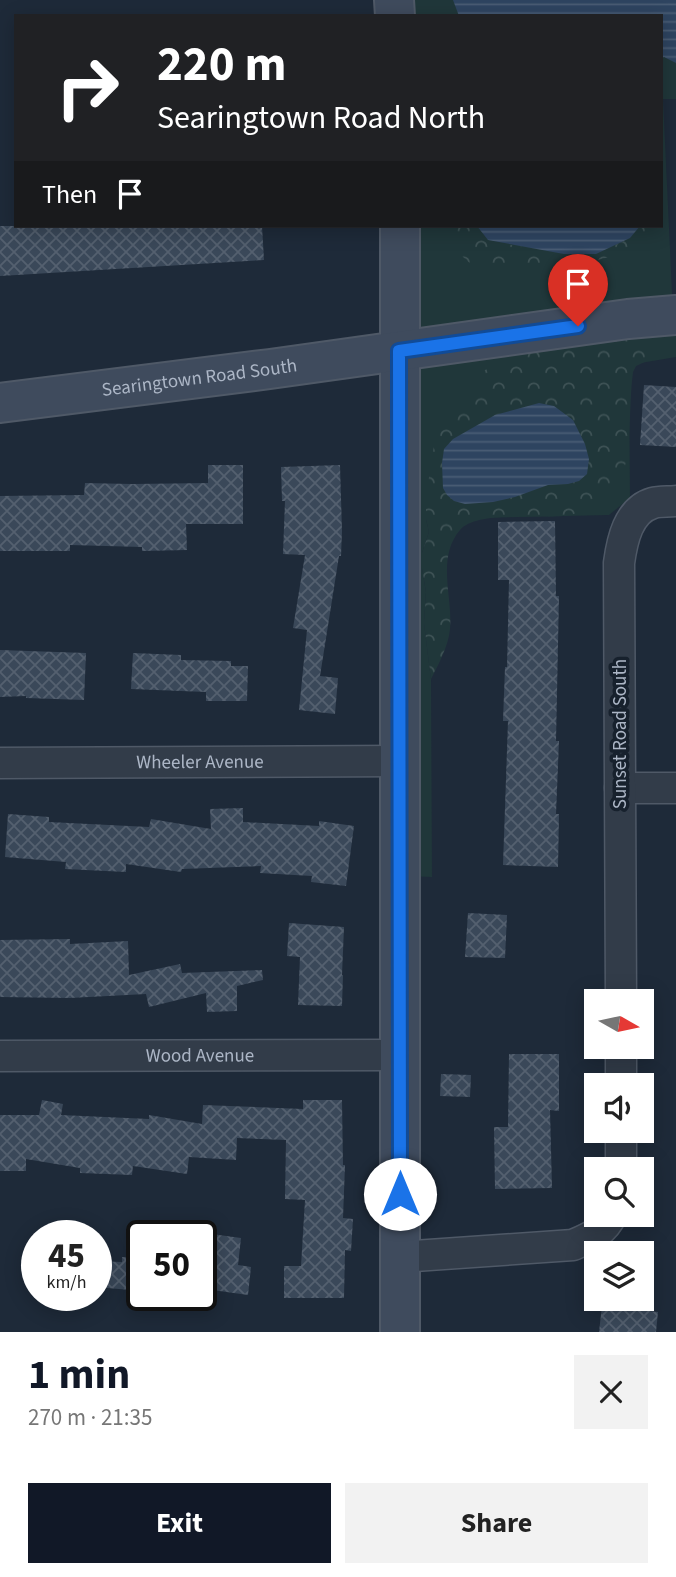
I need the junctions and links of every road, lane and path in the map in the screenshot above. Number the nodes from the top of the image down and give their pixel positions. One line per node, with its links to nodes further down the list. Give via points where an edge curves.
1 (400, 228): 3 (main road)
2 (676, 315): 3 (main road, Searingtown Road South)
3 (399, 351): 4 (main road, Searingtown Road South); 6 (main road)
4 (0, 404)
5 (676, 501): 8 (street, Sunset Road South, via 643,509 622,538)
6 (399, 761): 7 (street, Wheeler Avenue); 11 (main road)
7 (0, 763)
8 (620, 788): 9 (street); 10 (street, Sunset Road South)
9 (676, 788)
10 (621, 989)
11 (400, 1055): 12 (street, Wood Avenue); 14 (main road)
12 (0, 1056)
13 (604, 1227): 14 (street, via 573,1245)
14 (400, 1257): 15 (main road)
15 (400, 1332)

